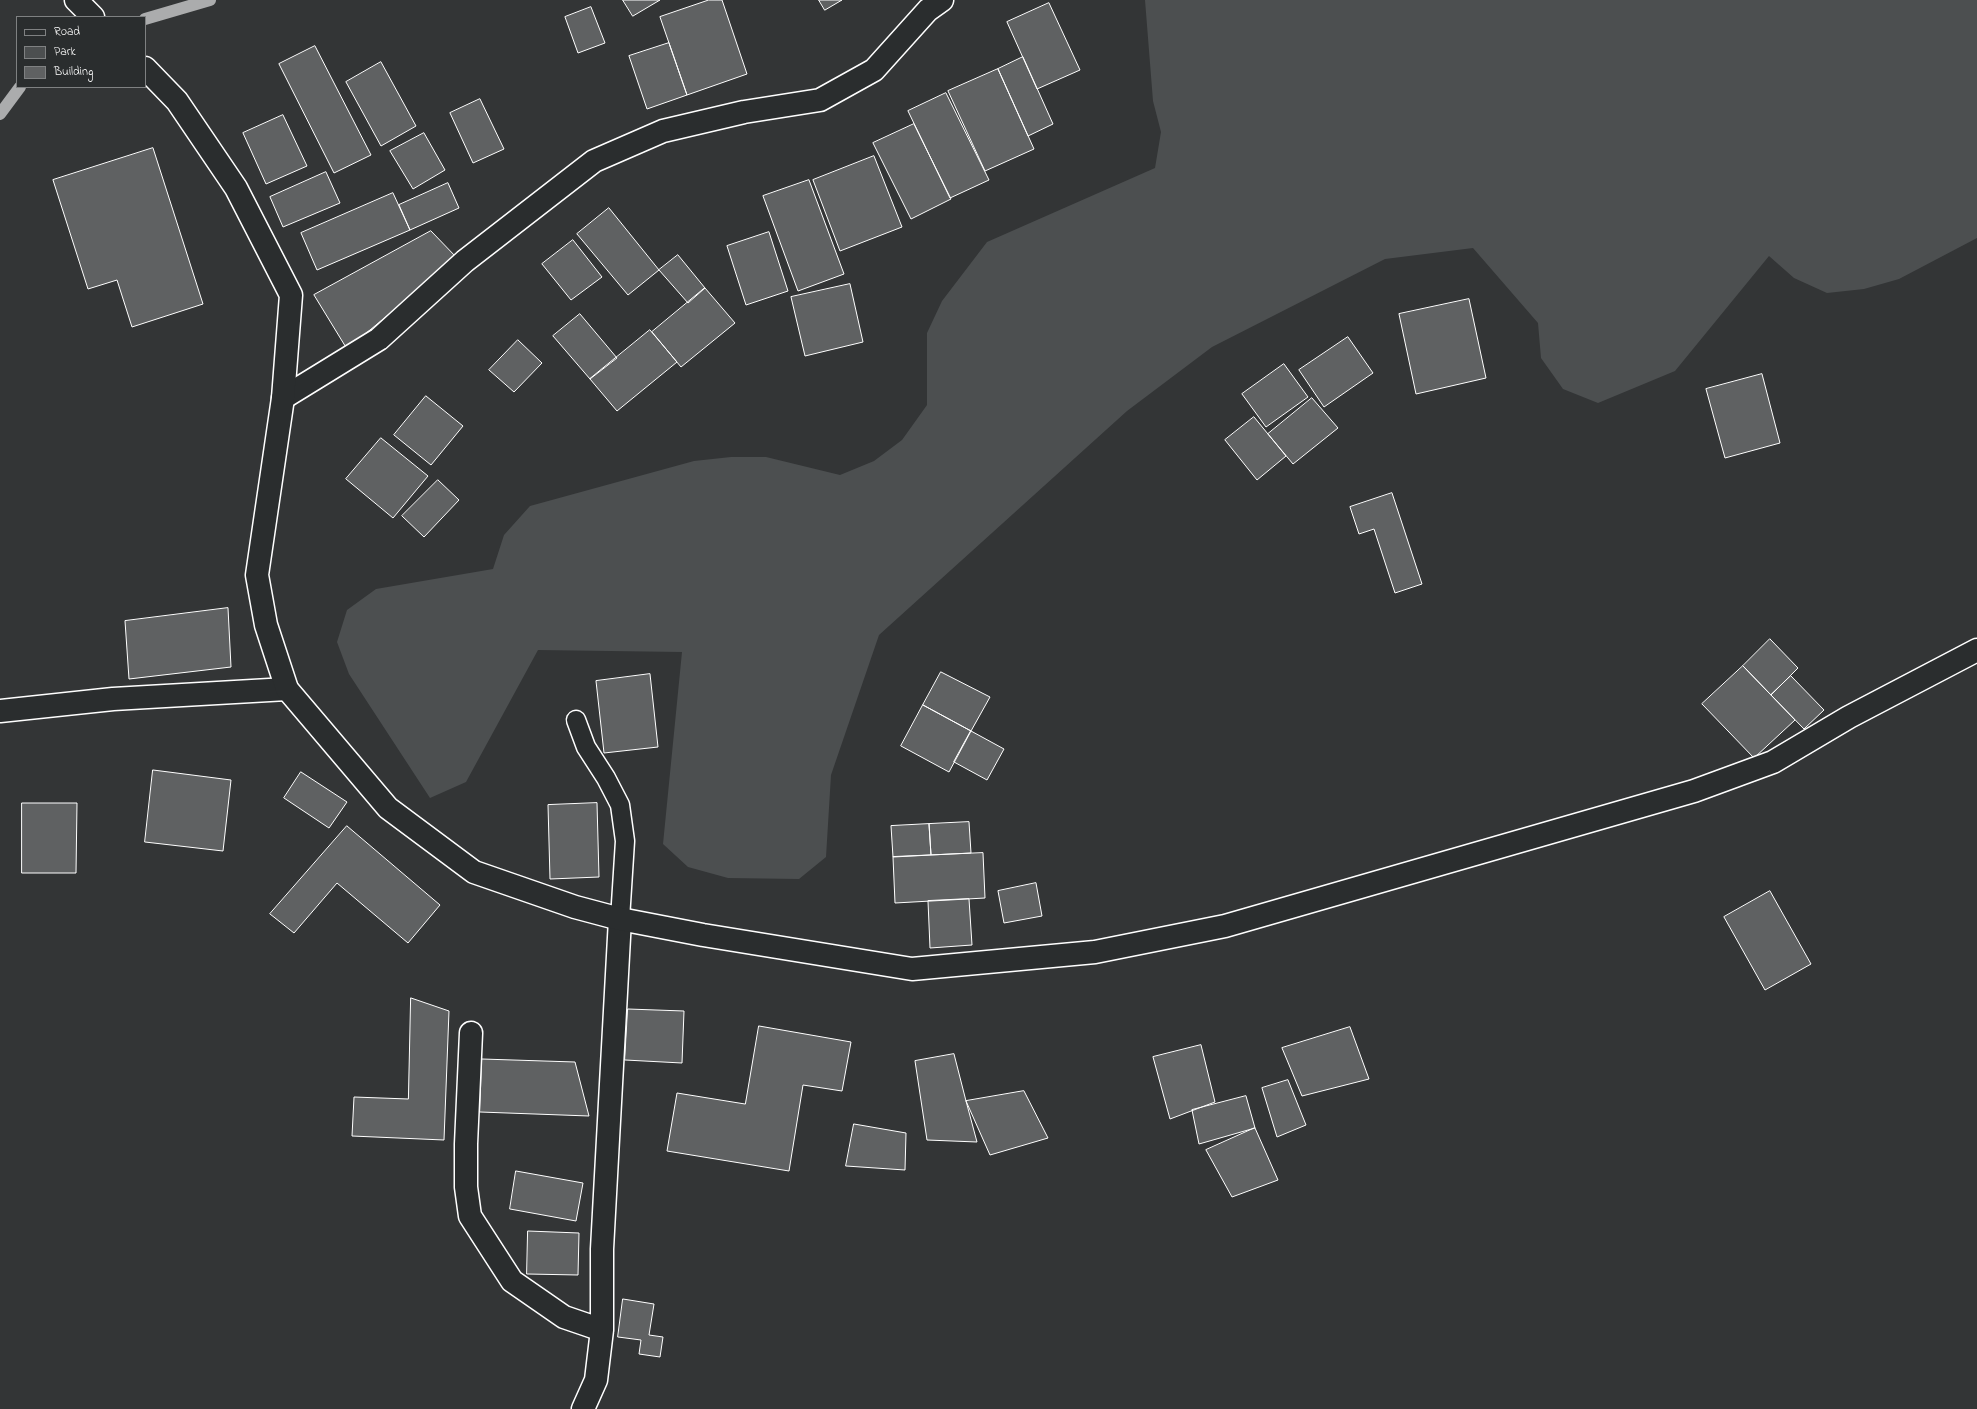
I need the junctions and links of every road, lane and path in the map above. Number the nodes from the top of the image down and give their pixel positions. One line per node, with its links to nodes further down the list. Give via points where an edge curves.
1 (76, 0): 3 (main road)
2 (942, 0): 5 (main road, via 928,10 874,70 820,100 744,112 663,131 594,161 465,261 378,339)
3 (92, 16)
4 (146, 69): 5 (main road, via 178,101 236,188 291,295)
5 (283, 398): 7 (main road, via 257,575 266,625)
6 (1977, 650): 10 (main road, via 1849,716 1773,762 1694,791 1224,926 1102,950 912,969)
7 (287, 689): 8 (main road, via 113,699); 10 (main road, via 388,808 474,872 575,907)
8 (0, 711)
9 (576, 720): 10 (lane, via 586,747 620,805 626,842)
10 (620, 919): 12 (main road, via 602,1249)
11 (471, 1033): 12 (main road, via 466,1144 466,1187 470,1216 512,1282 564,1317)
12 (602, 1330): 13 (main road, via 596,1380)
13 (583, 1409)

